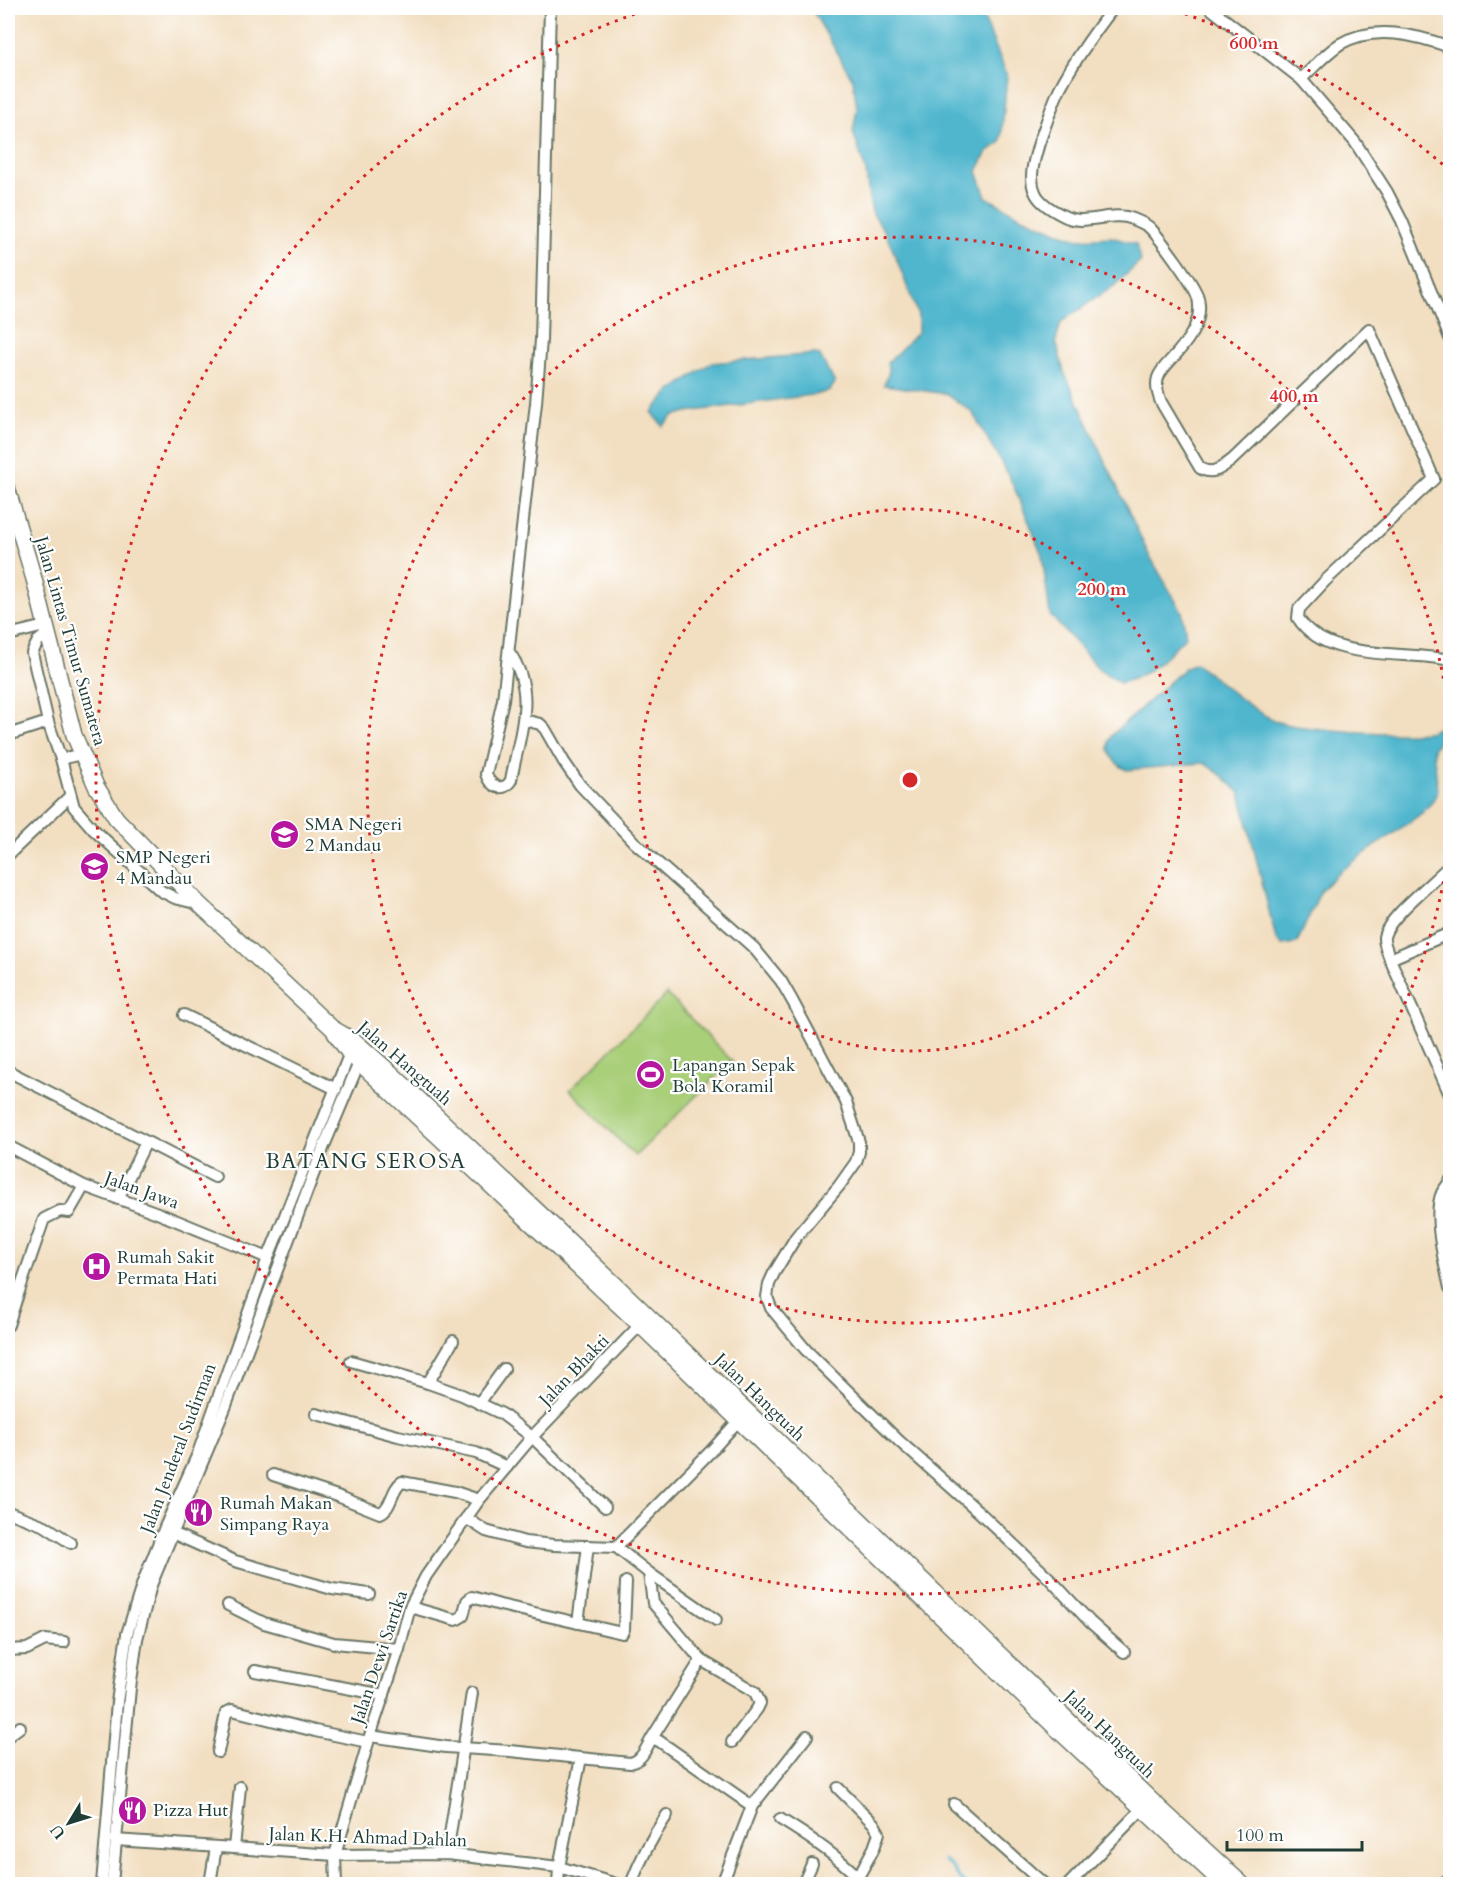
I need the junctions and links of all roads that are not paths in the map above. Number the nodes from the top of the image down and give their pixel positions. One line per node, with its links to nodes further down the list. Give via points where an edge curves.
1 (550, 8): 10 (street, via 541,340)
2 (1113, 8): 11 (street, via 1091,37 1049,114 1034,160 1035,192 1046,206 1065,217 1130,218 1148,226 1183,270 1198,297 1198,314 1194,330 1163,367 1157,392 1200,468 1207,472 1217,471 1232,460 1369,329 1434,478 1325,580 1299,609 1298,618 1303,627 1334,646)
3 (1210, 8): 5 (street)
4 (1450, 47): 5 (street, via 1400,34 1375,33 1341,44)
5 (1302, 79): 6 (street, via 1355,142 1388,192)
6 (1450, 338)
7 (8, 491): 8 (highway, Jalan Lintas Timur Sumatera)
8 (46, 630): 9 (street); 13 (street, via 32,653); 15 (highway, Jalan Lintas Timur Sumatera)
9 (8, 634)
10 (509, 652): 12 (street, via 525,688); 12 (street, via 486,774 496,787 508,786 511,780)
11 (1450, 660)
12 (524, 720): 70 (street, via 545,729 587,792 634,842 768,964 794,1002 846,1102 859,1142 856,1162 796,1237 774,1273 767,1297 771,1308 806,1350 876,1419 986,1518)
13 (48, 722): 14 (street); 16 (street)
14 (8, 735)
15 (82, 753): 16 (street); 20 (highway, Jalan Lintas Timur Sumatera, via 116,818)
16 (61, 759): 17 (street)
17 (70, 796): 18 (street); 20 (street, via 74,807 93,829 161,891)
18 (8, 855)
19 (1450, 865): 22 (street, via 1387,929 1384,939)
20 (199, 904): 24 (highway, Jalan Lintas Timur Sumatera)
21 (1450, 933): 22 (street)
22 (1390, 959): 28 (street)
23 (184, 1016): 27 (street)
24 (332, 1028): 25 (highway, Jalan Hangtuah)
25 (357, 1052): 27 (street, Jalan Jenderal Sudirman); 35 (street, Jalan Jenderal Sudirman, via 324,1146); 36 (highway, Jalan Hangtuah)
26 (8, 1071): 29 (street)
27 (336, 1089): 35 (street, Jalan Jenderal Sudirman)
28 (1450, 1095)
29 (146, 1142): 31 (street); 34 (street)
30 (8, 1146): 33 (street, Jalan Jawa)
31 (215, 1177)
32 (1450, 1181): 38 (street, via 1442,1193 1439,1215)
33 (84, 1186): 34 (street, Jalan Jawa); 39 (street, via 69,1212 60,1211 44,1219)
34 (118, 1199): 37 (street, Jalan Jawa)
35 (292, 1218): 37 (street, Jalan Jenderal Sudirman); 56 (street, Jalan Jenderal Sudirman, via 225,1408)
36 (561, 1243): 41 (highway, Jalan Hangtuah); 82 (highway, Jalan Hangtuah)
37 (268, 1258): 71 (street, Jalan Jenderal Sudirman, via 197,1456 143,1582 127,1634)
38 (1450, 1288)
39 (12, 1295): 40 (street)
40 (8, 1325)
41 (640, 1325): 48 (highway, Jalan Hangtuah); 49 (street, Jalan Bhakti)
42 (453, 1341): 45 (street)
43 (351, 1360): 45 (street)
44 (504, 1369): 46 (street)
45 (428, 1383): 46 (street)
46 (479, 1403): 49 (street, via 502,1413)
47 (316, 1414): 50 (street, via 476,1453)
48 (739, 1420): 59 (street); 82 (highway, Jalan Hangtuah)
49 (532, 1437): 50 (street, Jalan Dewi Sartika); 53 (street)
50 (507, 1467): 52 (street, Jalan Dewi Sartika)
51 (273, 1475): 52 (street, via 380,1513 402,1482)
52 (479, 1500): 55 (street, Jalan Dewi Sartika)
53 (605, 1507)
54 (8, 1512): 57 (street)
55 (466, 1518): 58 (street, via 486,1531 525,1542); 64 (street, Jalan Dewi Sartika)
56 (172, 1533): 62 (street, via 235,1561 332,1589); 71 (street, Jalan Jenderal Sudirman)
57 (71, 1543)
58 (588, 1546): 59 (street); 66 (street)
59 (616, 1547): 60 (street)
60 (650, 1573): 65 (street); 72 (street, via 653,1603)
61 (626, 1582): 66 (street, via 624,1632)
62 (369, 1594)
63 (228, 1605): 68 (street, via 264,1623 334,1643)
64 (410, 1607): 66 (street, via 456,1620 464,1617 467,1601 472,1597); 68 (street, Jalan Dewi Sartika)
65 (716, 1620)
66 (578, 1623)
67 (64, 1642): 69 (street, via 45,1640 27,1649)
68 (399, 1649): 75 (street, Jalan Dewi Sartika)
69 (8, 1650)
70 (1124, 1653)
71 (130, 1654): 93 (street, Jalan Jenderal Sudirman); 104 (street, Jalan Jenderal Sudirman, via 117,1702)
72 (701, 1660): 79 (street); 81 (street, via 758,1697 757,1709)
73 (255, 1671): 75 (street)
74 (472, 1693): 83 (street)
75 (384, 1695): 80 (street, Jalan Dewi Sartika)
76 (20, 1727): 77 (street)
77 (8, 1736)
78 (807, 1736): 89 (street)
79 (652, 1738): 85 (street, via 633,1763); 89 (street)
80 (369, 1739): 83 (street); 84 (street, via 315,1731 232,1710 226,1713); 97 (street, Jalan Dewi Sartika)
81 (732, 1742)
82 (1085, 1746): 90 (highway, Jalan Hangtuah); 114 (highway, Jalan Hangtuah)
83 (462, 1748): 85 (street); 96 (street)
84 (218, 1752)
85 (581, 1758): 99 (street)
86 (240, 1787): 95 (street)
87 (838, 1788): 101 (street, via 879,1833)
88 (954, 1804): 113 (street)
89 (752, 1806): 111 (street)
90 (1141, 1810): 102 (street); 103 (highway, Jalan Hangtuah)
91 (667, 1815): 110 (street)
92 (780, 1819): 101 (street, via 814,1840)
93 (115, 1840): 94 (street, Jalan K.H. Ahmad Dahlan); 105 (street, Jalan Jenderal Sudirman)
94 (216, 1847): 95 (street, Jalan K.H. Ahmad Dahlan); 106 (street)
95 (234, 1848): 97 (street, Jalan K.H. Ahmad Dahlan)
96 (447, 1854): 97 (street, Jalan K.H. Ahmad Dahlan); 99 (street, Jalan K.H. Ahmad Dahlan)
97 (335, 1855): 107 (street, Jalan Dewi Sartika)
98 (812, 1864): 112 (street)
99 (559, 1867): 108 (street); 109 (street, Jalan K.H. Ahmad Dahlan)
100 (1450, 1878): 115 (street)
101 (857, 1881)
102 (1072, 1883)
103 (1219, 1883)
104 (102, 1884)
105 (112, 1884)
106 (210, 1884)
107 (336, 1884)
108 (558, 1884)
109 (616, 1884)
110 (631, 1884)
111 (722, 1884)
112 (803, 1884)
113 (1044, 1884)
114 (1242, 1884)
115 (1442, 1884)

